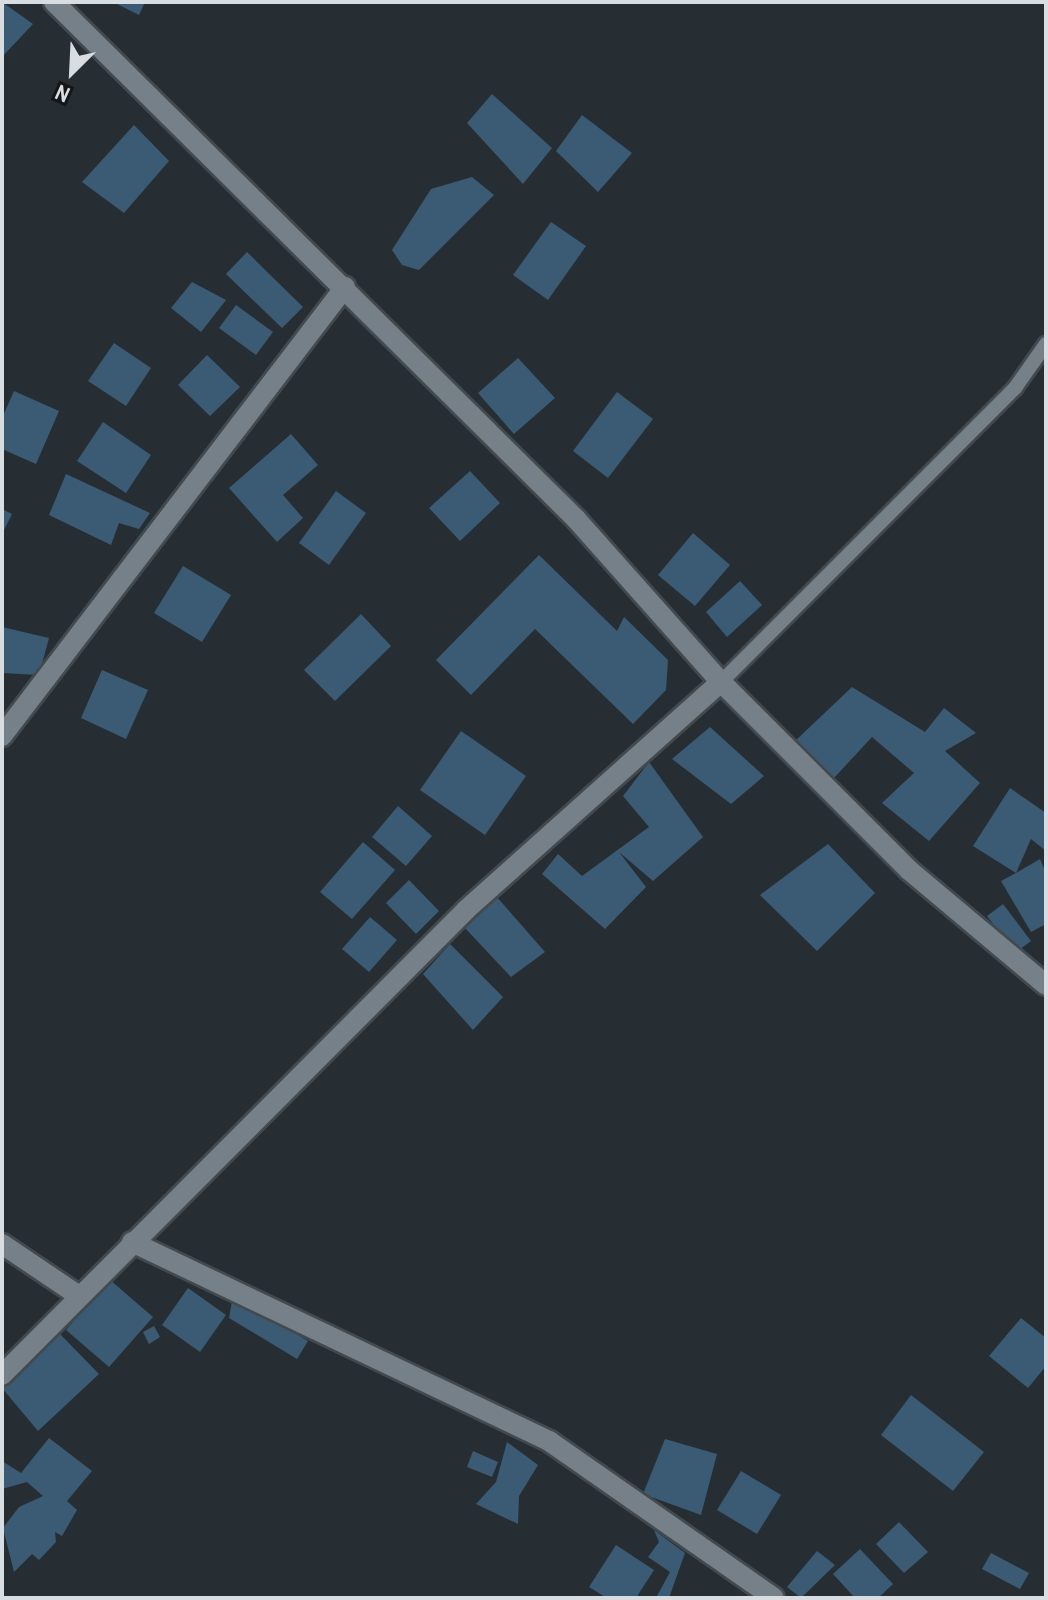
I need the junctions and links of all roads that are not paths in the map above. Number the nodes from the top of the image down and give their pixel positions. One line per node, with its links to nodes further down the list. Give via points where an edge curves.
1 (54, 2): 2 (street)
2 (345, 287): 4 (street, via 577,520); 5 (street)
3 (1046, 344): 4 (lane, via 1015,388)
4 (721, 682): 6 (street, via 909,870); 7 (street, via 467,909)
5 (2, 736)
6 (1046, 985)
7 (132, 1242): 9 (street); 11 (street, via 549,1441)
8 (2, 1244): 9 (street)
9 (79, 1296): 10 (street)
10 (2, 1375)
11 (774, 1598)

